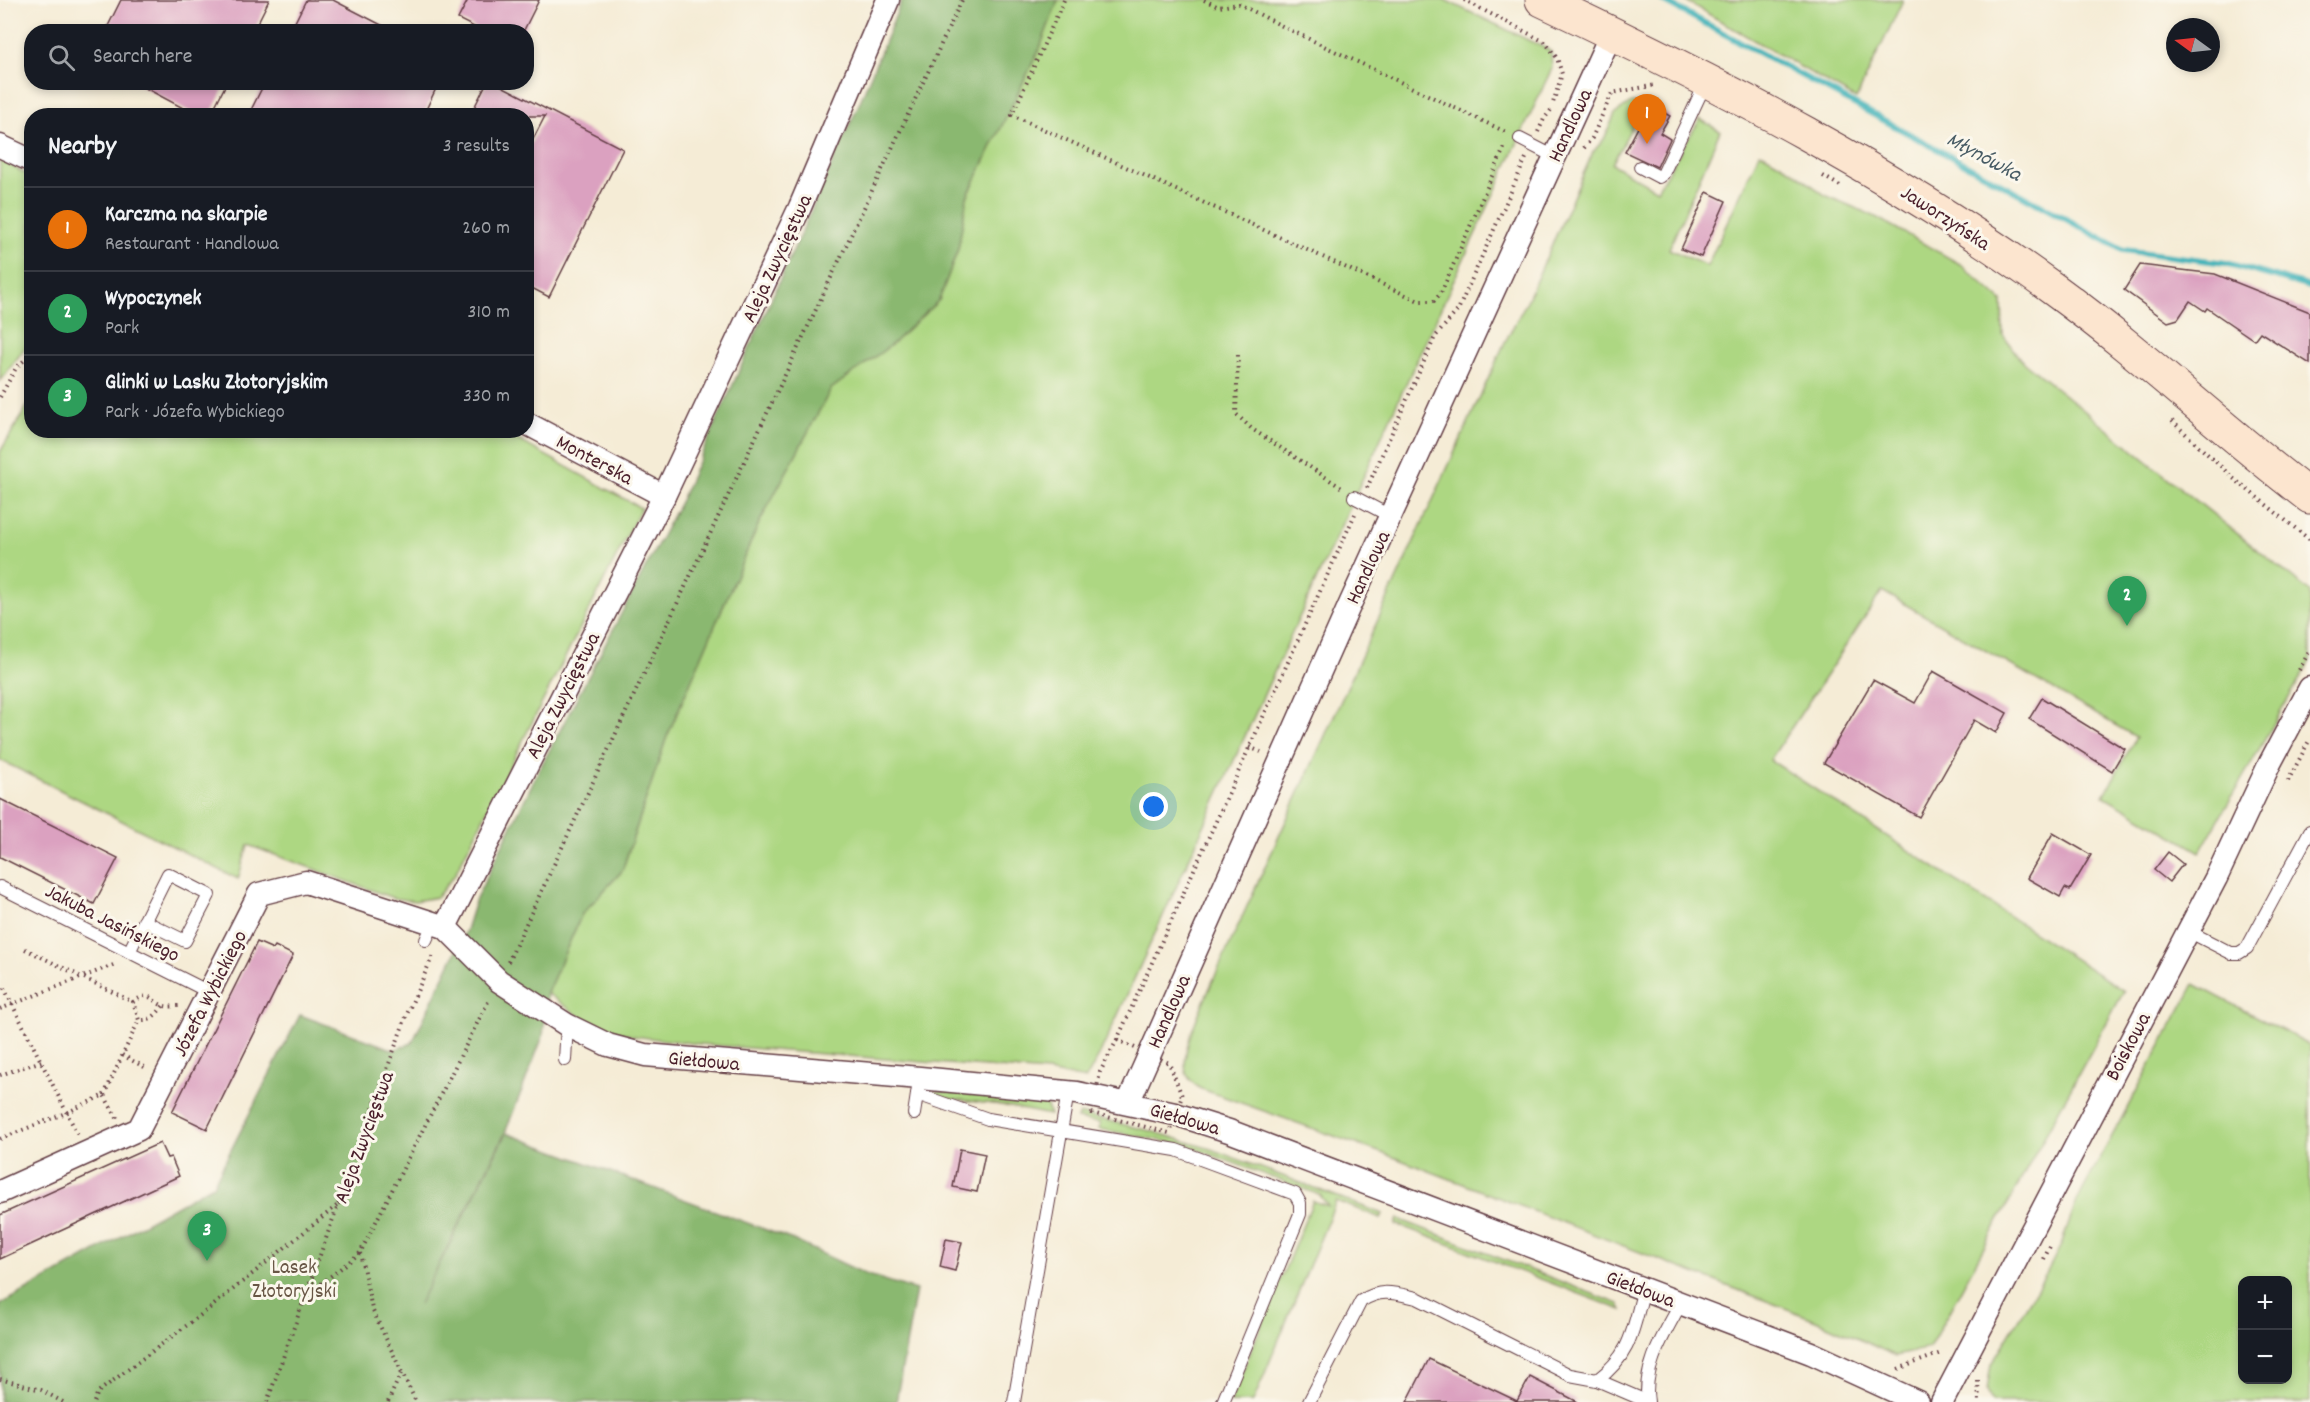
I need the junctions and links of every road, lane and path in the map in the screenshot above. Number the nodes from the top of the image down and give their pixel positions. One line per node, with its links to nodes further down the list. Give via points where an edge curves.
1 (888, 0): 24 (street, Aleja Zwycięstwa, via 800,207)
2 (962, 0): 39 (path)
3 (1064, 0): 11 (path, via 1012,115 1419,301 1434,301 1441,293)
4 (1204, 0): 10 (path, via 1220,7 1239,4)
5 (1464, 0): 12 (path, via 1545,42 1557,58 1562,74 1559,87)
6 (1542, 0): 7 (street, Jaworzyńska)
7 (1611, 34): 8 (street, Jaworzyńska); 14 (street, Handlowa)
8 (1701, 93): 9 (path, via 1655,85 1612,93); 16 (lane, via 1663,174 1659,177); 25 (street, Jaworzyńska, via 1821,141 1990,244 2057,291)
9 (1601, 117)
10 (1515, 136): 12 (lane)
11 (1506, 145)
12 (1532, 145): 14 (lane); 26 (path, via 1458,310 1435,337)
13 (0, 146): 15 (street)
14 (1555, 156): 27 (street, Handlowa)
15 (24, 157)
16 (1640, 167)
17 (1820, 174): 18 (path)
18 (1845, 189)
19 (1238, 355): 26 (path, via 1236,414 1252,429)
20 (24, 360): 21 (path)
21 (0, 397)
22 (2167, 417): 28 (path, via 2233,478)
23 (534, 427): 24 (street, Monterska)
24 (664, 496): 34 (street, Aleja Zwycięstwa)
25 (2310, 497)
26 (1358, 499): 27 (lane); 48 (path)
27 (1390, 516): 57 (street, Handlowa)
28 (2310, 540)
29 (2310, 688): 30 (street, Boiskowa)
30 (2305, 711): 35 (street, Boiskowa)
31 (2310, 831): 35 (lane, via 2247,948 2231,953)
32 (0, 888): 37 (lane, Jakuba Jasińskiego)
33 (144, 921): 33 (lane, via 168,874 208,895 185,941); 37 (lane)
34 (435, 930): 39 (street, Giełdowa); 41 (street, Józefa Wybickiego, via 306,882 259,894); 65 (path, Aleja Zwycięstwa)
35 (2188, 931): 83 (street, Boiskowa)
36 (25, 949): 38 (path)
37 (133, 954): 38 (path); 41 (lane, Jakuba Jasińskiego)
38 (82, 977): 42 (path); 43 (path)
39 (499, 981): 47 (street, Giełdowa); 66 (path)
40 (4, 988): 43 (path)
41 (205, 999): 44 (path); 53 (street, Józefa Wybickiego)
42 (133, 1002): 44 (path, via 149,996); 46 (path)
43 (13, 1004): 45 (path); 51 (path)
44 (163, 1006): 46 (path, via 151,1018)
45 (0, 1009)
46 (139, 1020): 49 (path)
47 (567, 1025): 50 (lane); 54 (street, Giełdowa, via 608,1045 645,1054)
48 (1117, 1040)
49 (122, 1055): 53 (path); 56 (path)
50 (565, 1060)
51 (42, 1061): 52 (path); 58 (path)
52 (0, 1075)
53 (165, 1079): 61 (street, Józefa Wybickiego, via 139,1129)
54 (919, 1086): 55 (street, Giełdowa); 59 (lane); 60 (lane, via 985,1118)
55 (1068, 1092): 57 (street, Giełdowa); 60 (lane)
56 (104, 1095): 58 (path); 61 (path)
57 (1128, 1103): 67 (street, Giełdowa, via 1229,1131)
58 (68, 1112): 62 (path); 63 (path)
59 (914, 1113)
60 (1061, 1131): 79 (lane); 80 (lane, via 1182,1152 1298,1196 1300,1214)
61 (126, 1135): 63 (street, Józefa Wybickiego)
62 (0, 1139)
63 (86, 1153): 64 (street, Józefa Wybickiego)
64 (0, 1192)
65 (340, 1204): 68 (path, Aleja Zwycięstwa); 75 (path, via 99,1392)
66 (360, 1253): 68 (path); 70 (path, via 372,1309)
67 (1644, 1289): 69 (street, Giełdowa); 72 (lane, via 1626,1349 1614,1368)
68 (307, 1295): 76 (path, Aleja Zwycięstwa)
69 (1681, 1303): 73 (lane, via 1654,1357); 82 (street, Giełdowa, via 1811,1353)
70 (401, 1372): 77 (path); 78 (path)
71 (0, 1379): 74 (path, via 41,1390)
72 (1597, 1380): 73 (lane); 81 (lane, via 1570,1375 1417,1298 1375,1293 1361,1301)
73 (1647, 1401)
74 (63, 1402)
75 (94, 1402)
76 (267, 1402)
77 (388, 1402)
78 (416, 1402)
79 (1014, 1402)
80 (1222, 1402)
81 (1309, 1402)
82 (1918, 1402)
83 (1942, 1402)

